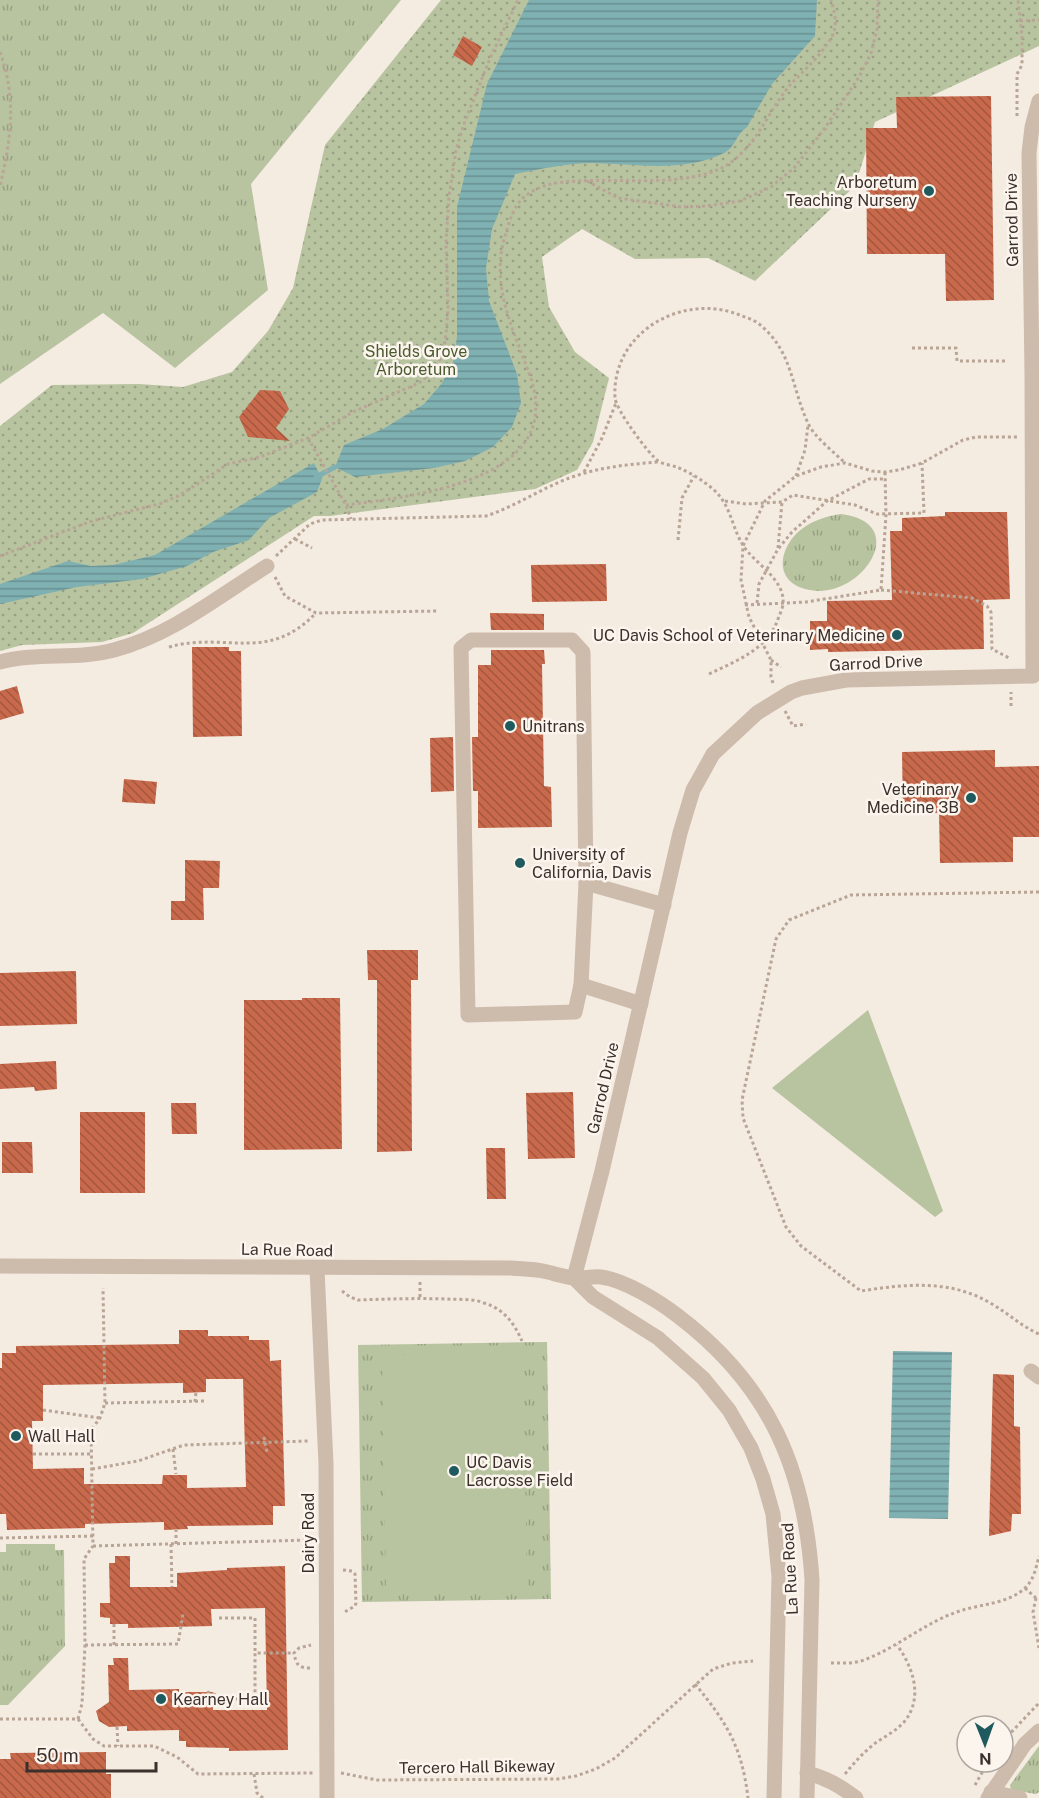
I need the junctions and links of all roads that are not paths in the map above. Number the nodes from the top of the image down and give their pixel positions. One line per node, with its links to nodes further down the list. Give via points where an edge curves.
1 (1039, 101): 2 (street, Garrod Drive, via 1029,153 1032,437)
2 (1036, 482): 6 (street, Garrod Drive, via 1033,676 846,680 802,688 779,698 713,754 693,790)
3 (267, 566): 4 (street, via 154,636 92,654 28,656)
4 (0, 662)
5 (586, 883): 6 (street); 7 (street); 7 (street, via 583,652 572,640 471,640 461,648 468,1015 574,1012)
6 (664, 905): 8 (street, Garrod Drive)
7 (580, 985): 8 (street)
8 (641, 1004): 11 (street, Garrod Drive)
9 (0, 1266): 10 (street, La Rue Road)
10 (317, 1269): 11 (street, La Rue Road, via 511,1268); 15 (street, Dairy Road, via 326,1454)
11 (574, 1278): 13 (street, La Rue Road, via 602,1277 631,1288 662,1304 696,1330 744,1378 782,1441 804,1508 810,1545); 16 (street, La Rue Road, via 593,1297 658,1338 703,1378 729,1410 763,1479 773,1514 779,1576)
12 (1039, 1731): 14 (street, via 1025,1744)
13 (807, 1773): 17 (street, La Rue Road); 18 (street, via 840,1785)
14 (989, 1795): 19 (street)
15 (327, 1798)
16 (774, 1798)
17 (807, 1798)
18 (856, 1798)
19 (1020, 1798)

